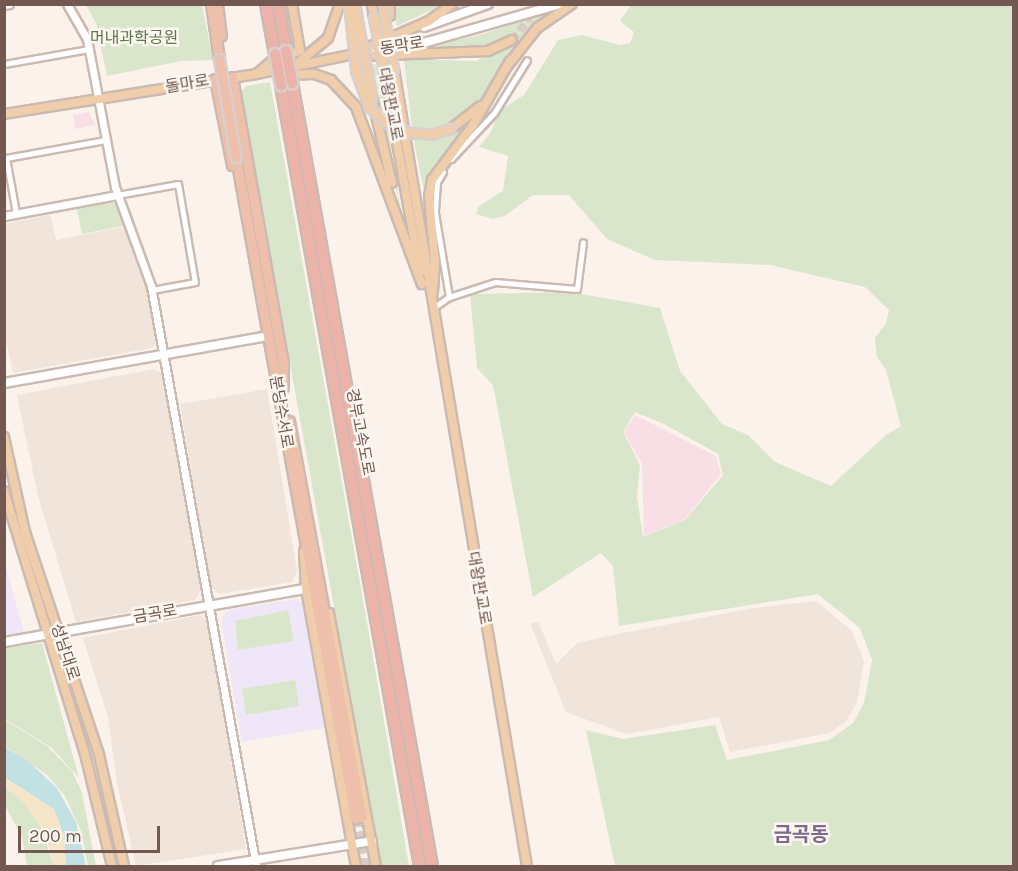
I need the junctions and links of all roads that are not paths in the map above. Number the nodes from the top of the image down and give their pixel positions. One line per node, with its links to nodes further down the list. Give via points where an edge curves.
1 (67, 4): 19 (street, via 84,31)
2 (210, 4): 24 (highway, 분당수서로)
3 (217, 4): 24 (highway, 분당수서로)
4 (266, 4): 21 (highway, 경부고속도로)
5 (278, 4): 21 (highway, 경부고속도로)
6 (292, 4): 29 (main road, via 300,51 272,61)
7 (339, 4): 28 (main road, via 328,38)
8 (349, 4): 26 (main road, bridge, via 356,71 369,107 390,125 410,133 431,135 451,129 476,111)
9 (355, 4): 39 (main road, bridge)
10 (372, 4): 41 (main road, 대왕판교로, bridge)
11 (382, 4): 17 (main road)
12 (389, 4): 17 (main road)
13 (452, 4): 22 (main road, via 429,21)
14 (488, 4): 20 (main road, 동막로)
15 (560, 4): 20 (main road, 동막로, via 427,42)
16 (572, 4): 26 (main road, via 537,28)
17 (387, 15): 44 (main road, 대왕판교로, bridge)
18 (512, 40): 23 (main road, via 489,51 434,50)
19 (89, 49): 27 (street); 33 (street)
20 (369, 51): 22 (main road, 돌마로)
21 (281, 53): 32 (highway, 경부고속도로, bridge)
22 (355, 54): 23 (main road, 돌마로)
23 (335, 58): 28 (main road, 돌마로)
24 (221, 59): 48 (highway, 분당수서로)
25 (527, 60): 43 (street, via 494,113 448,162 437,182 435,213)
26 (510, 61): 44 (main road, via 473,125 432,180)
27 (4, 64)
28 (295, 66): 29 (main road, 돌마로)
29 (256, 74): 30 (main road, 돌마로); 39 (main road, via 314,74 343,89 362,121)
30 (232, 77): 31 (main road, 돌마로); 48 (highway, via 283,363)
31 (215, 79): 33 (main road, 돌마로); 45 (highway)
32 (287, 84): 66 (highway, 경부고속도로); 67 (highway, 경부고속도로)
33 (97, 100): 34 (main road, 돌마로); 35 (street)
34 (4, 114)
35 (105, 140): 36 (street); 37 (street, via 6,158)
36 (117, 195): 37 (street); 42 (street); 42 (street, via 178,184 195,282)
37 (16, 213): 38 (street)
38 (4, 216)
39 (400, 221): 41 (main road)
40 (583, 243): 43 (street, via 577,289 495,282)
41 (422, 284): 44 (main road, 대왕판교로)
42 (152, 290): 46 (street)
43 (449, 297): 44 (street)
44 (432, 309): 68 (main road, 대왕판교로)
45 (262, 337): 46 (main road); 48 (highway)
46 (166, 354): 47 (main road); 53 (street)
47 (4, 383)
48 (280, 387): 51 (highway, 분당수서로)
49 (4, 437): 54 (main road, 성남대로, via 25,532)
50 (4, 491): 55 (main road, 성남대로)
51 (308, 545): 52 (main road); 57 (highway, 분당수서로); 58 (main road, via 321,570)
52 (306, 589): 53 (main road, 금곡로); 59 (main road)
53 (210, 604): 54 (main road, 금곡로); 60 (street)
54 (58, 632): 55 (main road, 금곡로); 62 (main road, 성남대로, via 108,788)
55 (47, 634): 56 (main road, 금곡로); 61 (main road, 성남대로, via 97,796)
56 (4, 642)
57 (358, 818)
58 (372, 841): 59 (main road); 65 (main road)
59 (353, 844): 60 (main road); 64 (main road)
60 (255, 863): 63 (main road)
61 (112, 867)
62 (124, 867)
63 (218, 867)
64 (356, 867)
65 (376, 867)
66 (420, 867)
67 (432, 867)
68 (527, 867)

